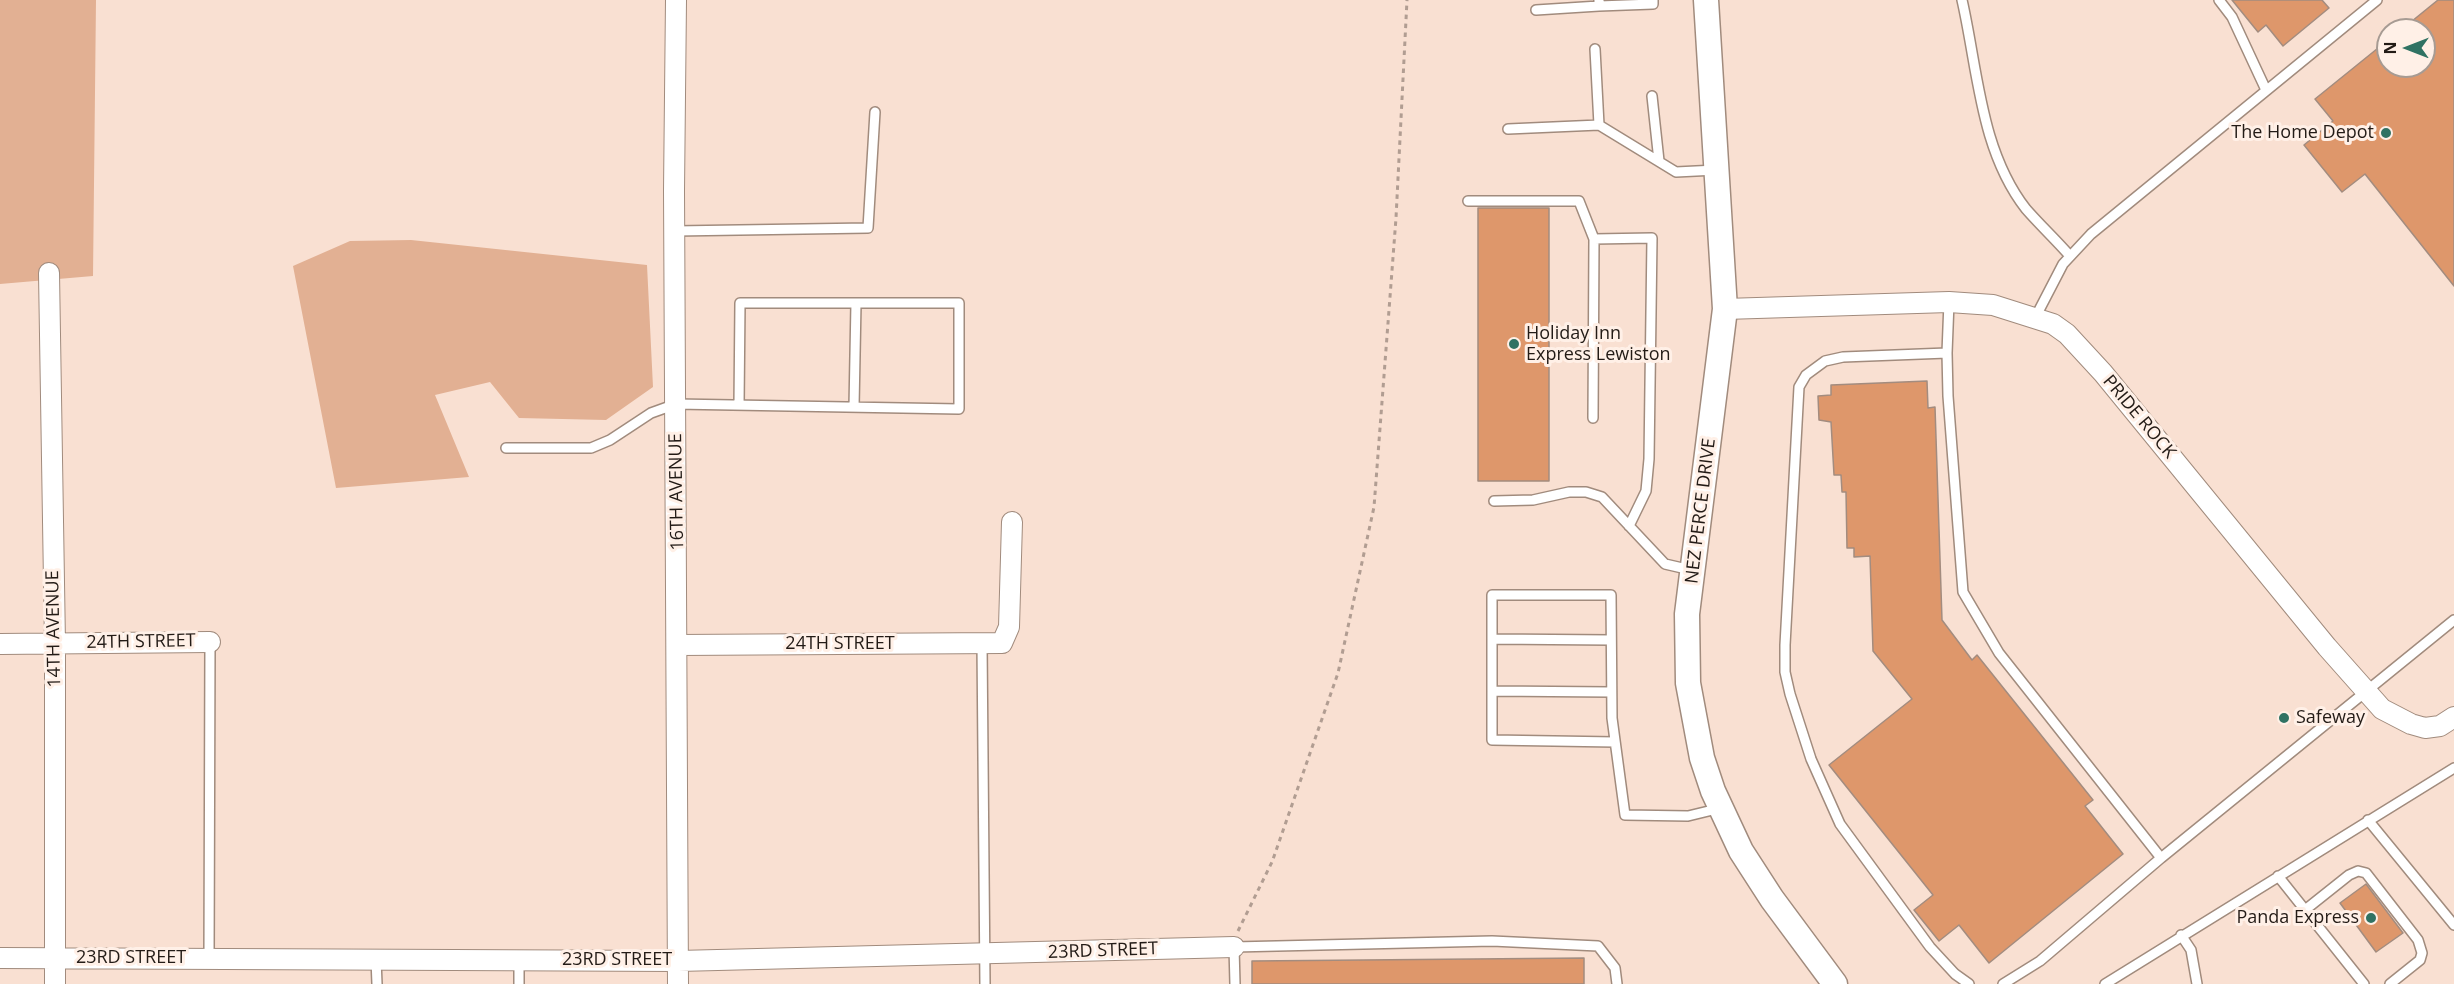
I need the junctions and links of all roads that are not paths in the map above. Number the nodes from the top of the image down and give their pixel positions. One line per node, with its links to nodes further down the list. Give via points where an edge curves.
1 (676, 0): 18 (street, 16TH AVENUE)
2 (1653, 0): 7 (lane, via 1653,4)
3 (1706, 0): 16 (street, NEZ PERCE DRIVE)
4 (1962, 0): 20 (lane, via 1982,110 1997,159 2026,208)
5 (2219, 0): 10 (lane, via 2232,17)
6 (2376, 0): 10 (lane)
7 (1599, 3): 8 (lane)
8 (1536, 10)
9 (1595, 49): 13 (lane)
10 (2266, 90): 20 (lane, via 2091,234)
11 (1652, 96): 15 (lane)
12 (875, 112): 18 (lane, via 868,228)
13 (1599, 125): 14 (lane); 15 (lane)
14 (1508, 129)
15 (1659, 161): 16 (lane, via 1676,172)
16 (1716, 170): 24 (street, NEZ PERCE DRIVE)
17 (1468, 201): 19 (lane, via 1579,201)
18 (675, 231): 27 (street, 16TH AVENUE)
19 (1594, 239): 30 (lane); 34 (lane, via 1652,238 1650,459 1647,491)
20 (2070, 256): 25 (lane)
21 (49, 273): 42 (street, 14TH AVENUE)
22 (1949, 302): 24 (street, PRIDE ROCK); 25 (street, PRIDE ROCK, via 1993,305); 26 (lane)
23 (856, 303): 28 (lane, via 740,303); 29 (lane); 29 (lane, via 959,303 959,409)
24 (1725, 309): 35 (street, NEZ PERCE DRIVE)
25 (2035, 318): 46 (street, PRIDE ROCK, via 2067,334 2103,373)
26 (1947, 353): 52 (lane, via 1963,592 1999,653); 73 (lane, via 1825,361 1806,375 1799,387 1785,672 1810,759 1840,824 1930,947)
27 (676, 404): 28 (lane); 31 (lane, via 651,413 591,448); 43 (street, 16TH AVENUE)
28 (739, 405): 29 (lane)
29 (854, 407)
30 (1593, 418)
31 (506, 448)
32 (1494, 501): 34 (lane, via 1586,492 1602,497)
33 (1012, 522): 40 (street, 24TH STREET, via 1009,627 1002,643)
34 (1629, 526): 35 (lane, via 1665,564)
35 (1694, 570): 50 (street, NEZ PERCE DRIVE, via 1687,614 1688,683 1702,758)
36 (2454, 620): 46 (lane)
37 (1492, 639): 38 (lane); 38 (lane, via 1492,595 1611,595); 44 (lane)
38 (1611, 640): 45 (lane)
39 (210, 642): 42 (street, 24TH STREET); 61 (lane)
40 (982, 643): 43 (street, 24TH STREET); 58 (lane)
41 (0, 644): 42 (street, 24TH STREET)
42 (55, 644): 60 (street, 14TH AVENUE)
43 (678, 645): 64 (street, 16TH AVENUE)
44 (1492, 691): 45 (lane); 48 (lane, via 1492,740)
45 (1611, 692): 48 (lane)
46 (2367, 693): 47 (street, PRIDE ROCK, via 2382,709 2425,728 2440,726); 52 (lane)
47 (2454, 717)
48 (1615, 742): 50 (lane, via 1625,815 1688,816)
49 (2454, 768): 51 (lane)
50 (1720, 808): 72 (street, NEZ PERCE DRIVE, via 1741,851 1772,899)
51 (2368, 820): 53 (lane); 55 (lane)
52 (2161, 858): 74 (lane, via 2040,961)
53 (2278, 876): 54 (lane); 56 (lane)
54 (2305, 910): 77 (lane); 78 (lane, via 2349,875 2366,873 2421,946 2420,960)
55 (2454, 925)
56 (2181, 935): 75 (lane); 76 (lane, via 2191,950)
57 (1234, 947): 58 (street, 23RD STREET); 70 (lane); 71 (lane, via 1492,941 1599,946 1615,968)
58 (985, 954): 64 (street, 23RD STREET); 69 (lane)
59 (0, 958): 60 (street, 23RD STREET)
60 (55, 958): 61 (street, 23RD STREET); 65 (street, 14TH AVENUE)
61 (209, 959): 62 (street, 23RD STREET)
62 (376, 960): 63 (street, 23RD STREET); 66 (lane)
63 (519, 960): 64 (street, 23RD STREET); 67 (lane)
64 (678, 961): 68 (street, 16TH AVENUE)
65 (55, 984)
66 (378, 984)
67 (519, 984)
68 (678, 984)
69 (985, 984)
70 (1234, 984)
71 (1617, 984)
72 (1835, 984)
73 (1969, 984)
74 (2003, 984)
75 (2105, 984)
76 (2197, 984)
77 (2364, 984)
78 (2390, 984)

